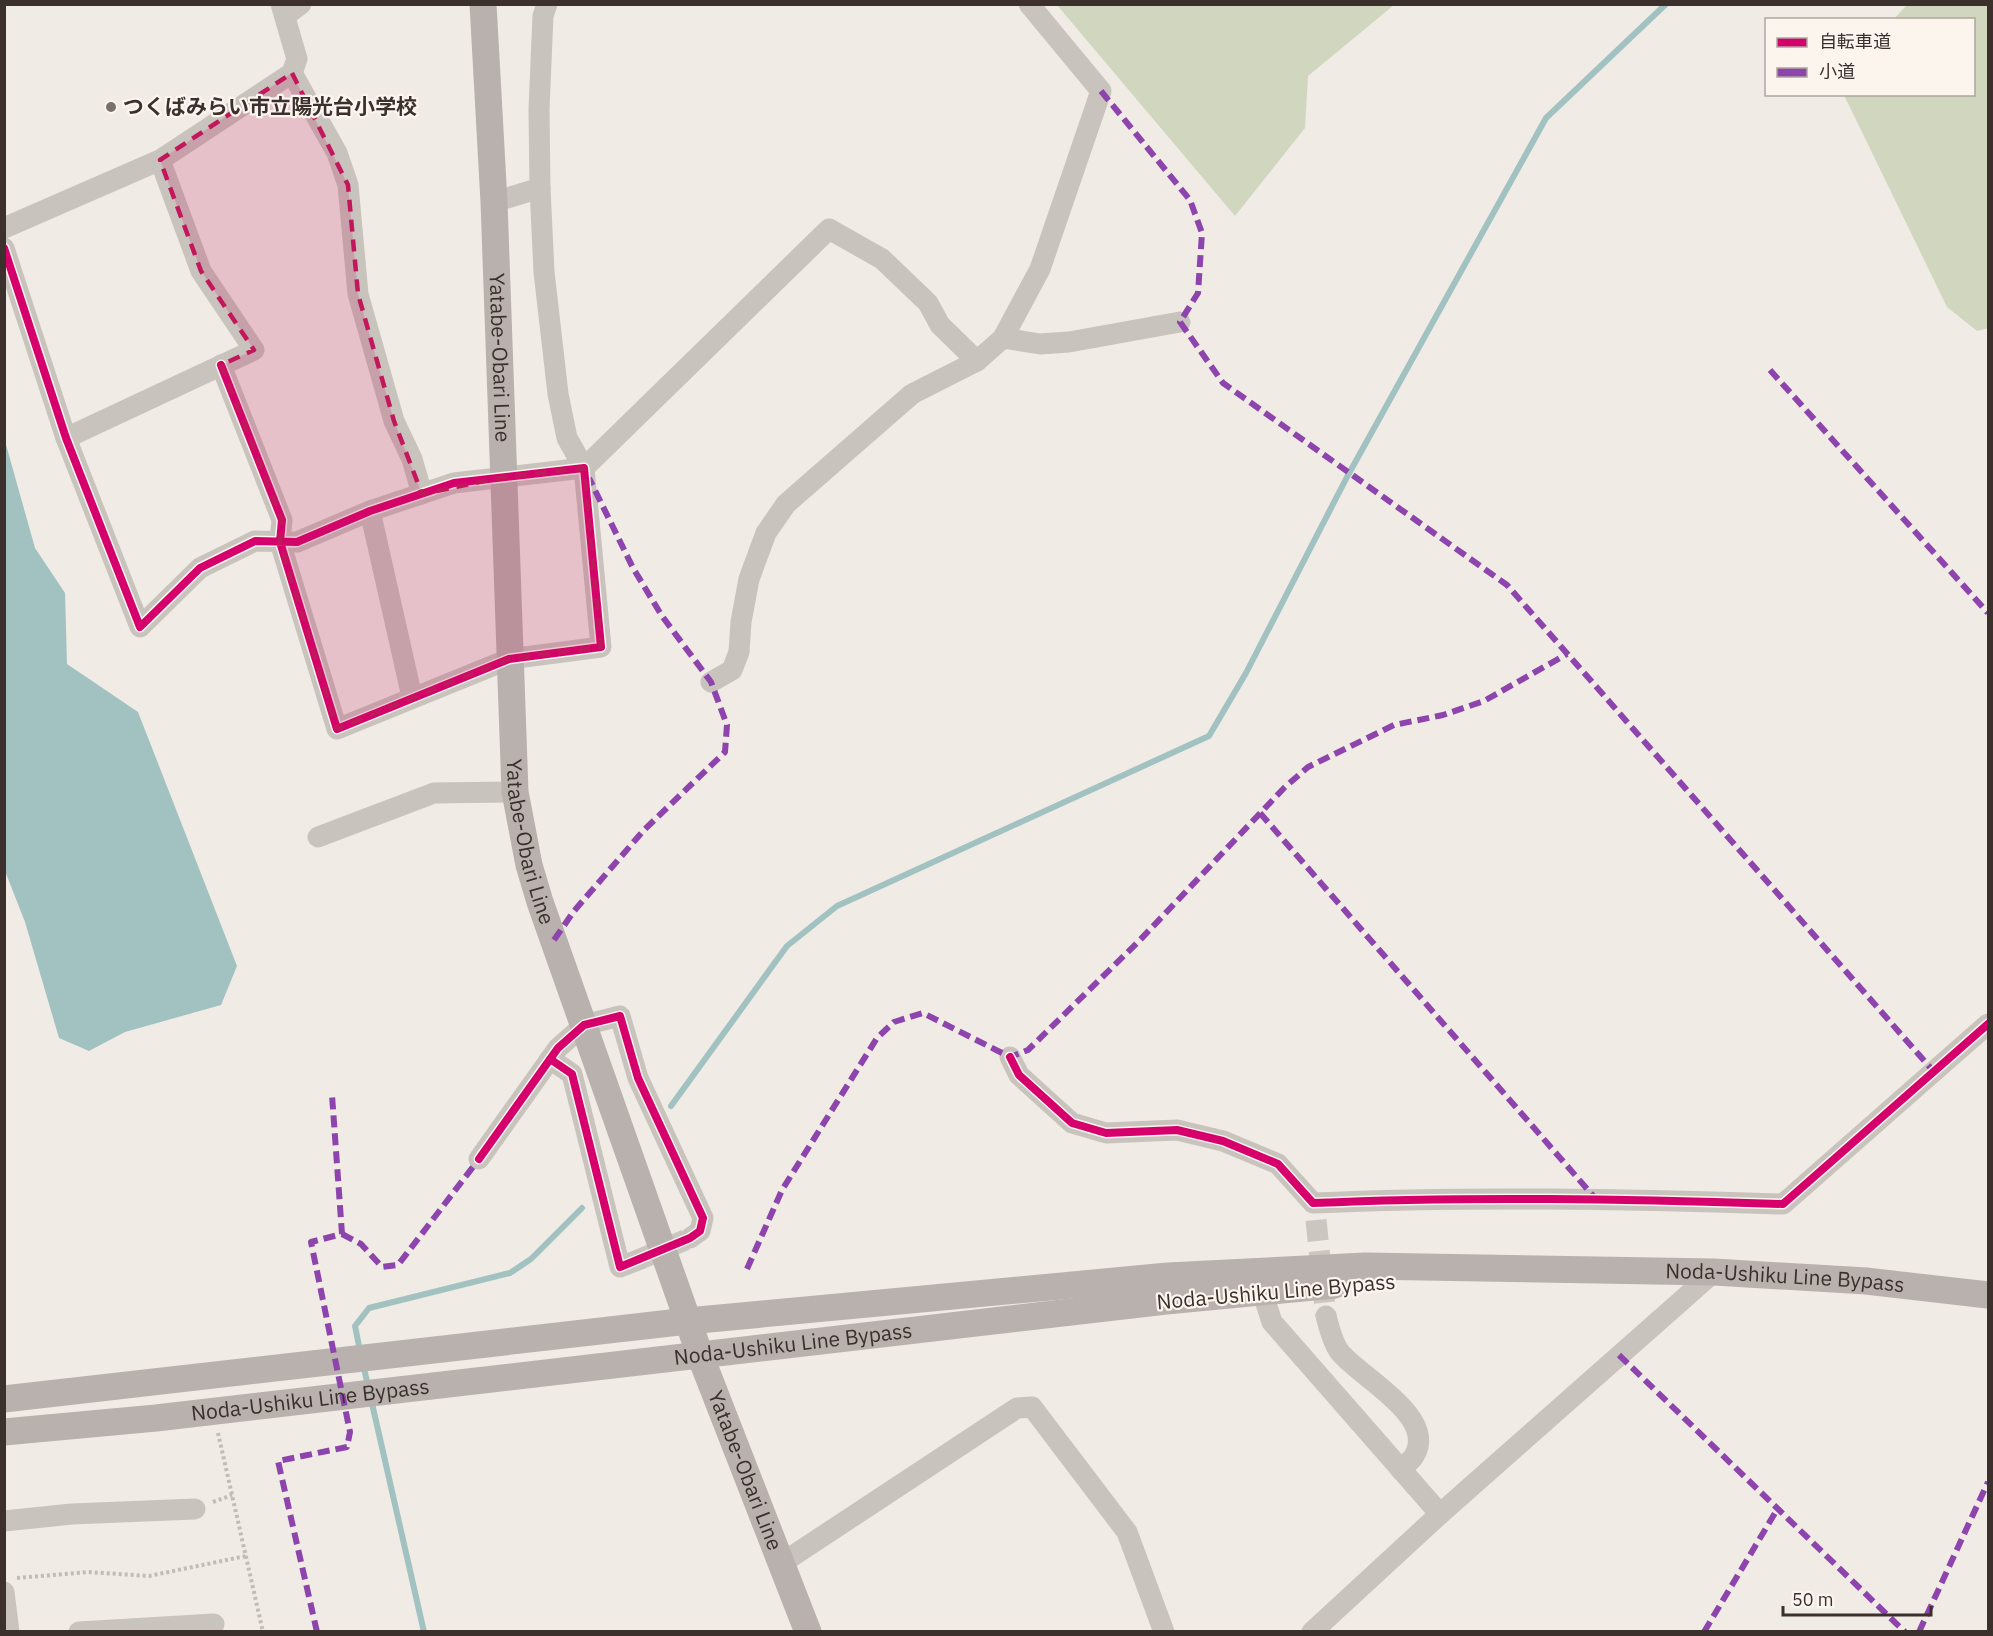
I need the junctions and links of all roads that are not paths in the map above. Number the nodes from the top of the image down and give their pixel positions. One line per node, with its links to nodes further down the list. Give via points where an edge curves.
1 (483, 4): 8 (main road, Yatabe-Obari Line)
2 (547, 4): 7 (street, via 543,15 539,110)
3 (1029, 4): 12 (street, via 1101,91 1040,269)
4 (289, 8): 5 (street, via 297,59)
5 (292, 73): 6 (street); 18 (street, via 337,153 348,185 358,294 394,421 412,459)
6 (160, 160): 9 (street); 14 (street, via 201,271 254,350)
7 (540, 188): 8 (street); 16 (street, via 544,272 558,394 567,438)
8 (494, 202): 17 (main road, Yatabe-Obari Line)
9 (4, 228)
10 (4, 248): 15 (street)
11 (1180, 322): 12 (street, via 1069,342 1040,344)
12 (1003, 338): 13 (street)
13 (977, 361): 16 (street, via 940,325 928,303 882,259 829,229); 22 (street, via 912,394 786,504 766,533 749,579 739,652 732,670)
14 (221, 365): 15 (street); 20 (street, via 282,520)
15 (66, 438): 20 (street, via 140,627 200,568 255,541)
16 (584, 468): 17 (street); 21 (street, via 601,647)
17 (504, 477): 18 (street, via 454,483); 21 (main road, Yatabe-Obari Line)
18 (422, 494): 19 (street)
19 (370, 511): 20 (street, via 297,542); 23 (street)
20 (280, 542): 23 (street, via 337,729)
21 (509, 659): 23 (street); 24 (main road, Yatabe-Obari Line)
22 (711, 682)
23 (412, 697)
24 (515, 792): 25 (street, via 434,793); 26 (main road, Yatabe-Obari Line, via 529,865)
25 (318, 837)
26 (584, 1024): 29 (street); 31 (street, via 620,1016 638,1078 703,1218 700,1231); 38 (main road, Yatabe-Obari Line)
27 (1989, 1024): 28 (street, via 1783,1204 1422,1198 1315,1211 1278,1164 1223,1141 1177,1130 1106,1133 1072,1123 1019,1074)
28 (1010, 1058)
29 (550, 1059): 30 (street); 32 (street, via 572,1074 620,1267)
30 (479, 1159)
31 (690, 1238)
32 (638, 1260)
33 (1582, 1270): 34 (main road, Noda-Ushiku Line Bypass); 35 (main road, Noda-Ushiku Line Bypass); 38 (main road, Noda-Ushiku Line Bypass, via 1365,1266 1168,1276)
34 (1714, 1272): 36 (main road, Noda-Ushiku Line Bypass, via 1866,1281); 44 (street)
35 (1262, 1291): 39 (main road, Noda-Ushiku Line Bypass); 42 (street, via 1272,1322)
36 (1989, 1295)
37 (1326, 1316): 42 (street, via 1339,1352 1399,1403 1411,1419 1417,1438 1415,1455)
38 (688, 1321): 39 (main road, Yatabe-Obari Line); 40 (main road, Noda-Ushiku Line Bypass)
39 (700, 1355): 41 (main road, Noda-Ushiku Line Bypass); 46 (main road, Yatabe-Obari Line)
40 (4, 1399)
41 (4, 1432)
42 (1401, 1470): 44 (street)
43 (195, 1509): 45 (street)
44 (1440, 1514): 53 (street)
45 (4, 1521)
46 (782, 1563): 51 (main road, Yatabe-Obari Line); 52 (street, via 1017,1408 1032,1407 1127,1532)
47 (4, 1592): 49 (street)
48 (214, 1624): 50 (street)
49 (9, 1632)
50 (79, 1632)
51 (808, 1632)
52 (1164, 1632)
53 (1312, 1632)

